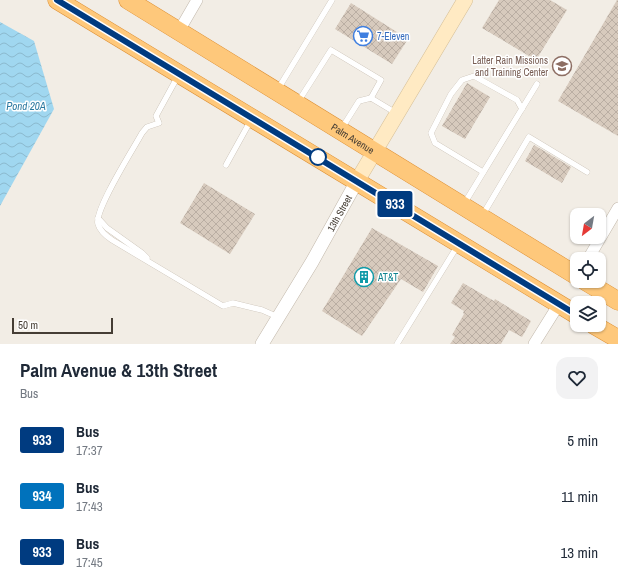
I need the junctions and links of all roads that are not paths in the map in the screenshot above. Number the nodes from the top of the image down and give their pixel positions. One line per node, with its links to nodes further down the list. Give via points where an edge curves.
1 (57, 0): 7 (highway)
2 (197, 0): 6 (street)
3 (332, 0): 9 (lane)
4 (465, 0): 13 (main road, 13th Street)
5 (132, 1): 6 (highway, Palm Avenue)
6 (179, 31): 9 (highway, Palm Avenue)
7 (179, 74): 14 (highway); 31 (lane, via 156,116 159,123 146,127 142,133 103,203 98,224 102,232 112,240 223,306 233,303)
8 (537, 84): 12 (lane)
9 (277, 92): 11 (highway, Palm Avenue)
10 (371, 98): 11 (lane, via 381,80 331,50); 13 (lane); 15 (lane, via 359,101)
11 (297, 104): 15 (highway, Palm Avenue)
12 (522, 109): 18 (lane); 18 (lane, via 517,100 474,76 462,80 451,94 431,133 435,143)
13 (398, 114): 16 (main road, 13th Street)
14 (252, 118): 17 (lane); 20 (highway)
15 (341, 130): 16 (highway, Palm Avenue)
16 (376, 152): 20 (main road, 13th Street); 21 (highway, Palm Avenue)
17 (226, 165)
18 (483, 172): 21 (lane)
19 (587, 172): 23 (lane, via 529,137)
20 (358, 181): 24 (highway); 31 (street, 13th Street)
21 (462, 206): 23 (highway, Palm Avenue)
22 (618, 208): 25 (street)
23 (482, 218): 26 (highway, Palm Avenue)
24 (459, 243): 29 (highway); 35 (lane)
25 (592, 252)
26 (570, 272)
27 (597, 288): 28 (highway)
28 (618, 301)
29 (558, 304): 30 (highway); 36 (street)
30 (570, 311)
31 (278, 317): 34 (street, 13th Street)
32 (606, 332): 33 (highway)
33 (618, 339)
34 (262, 344)
35 (398, 344)
36 (534, 344)

